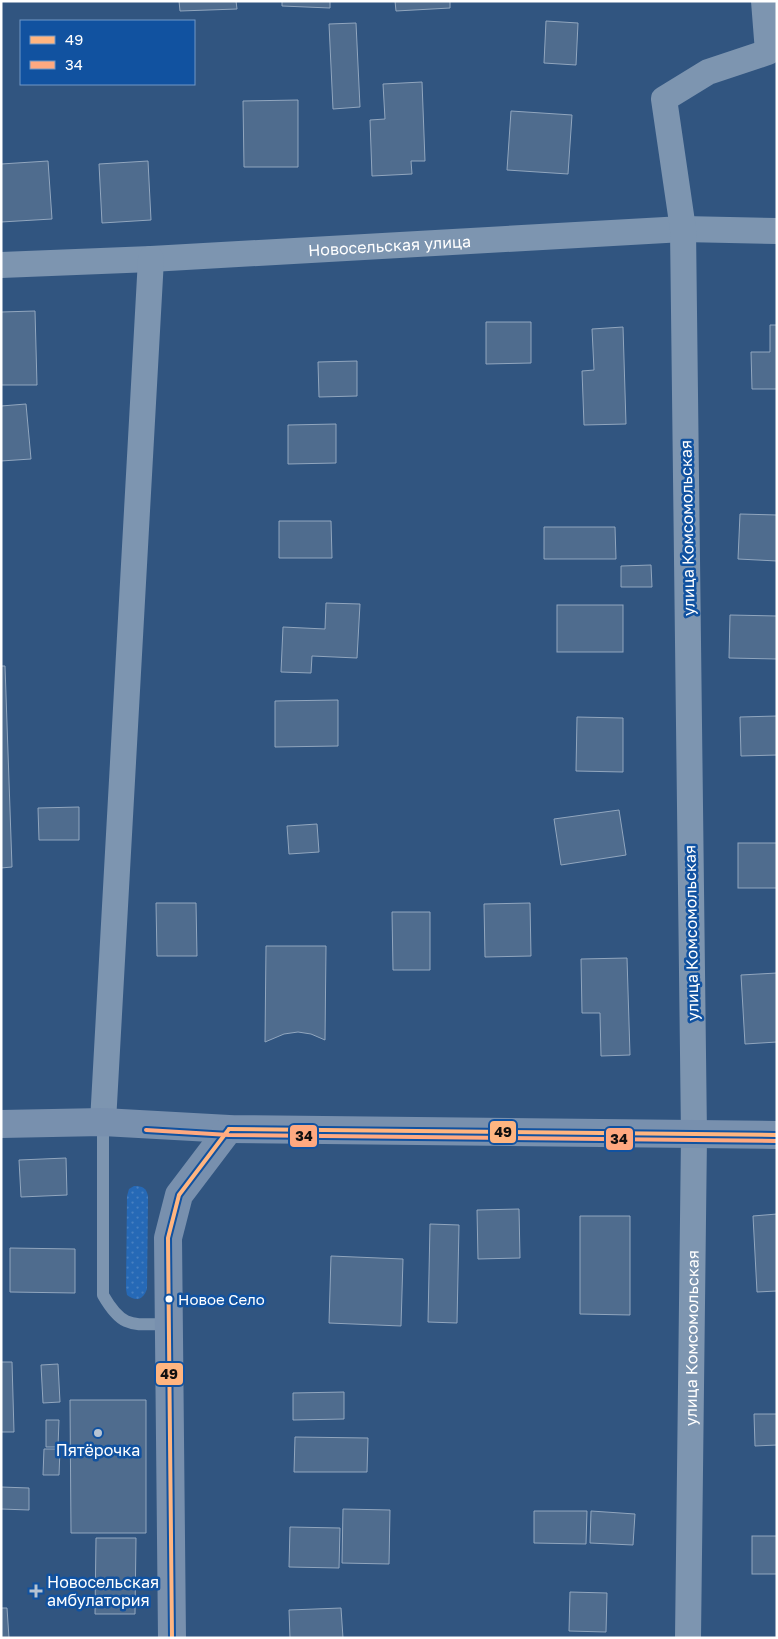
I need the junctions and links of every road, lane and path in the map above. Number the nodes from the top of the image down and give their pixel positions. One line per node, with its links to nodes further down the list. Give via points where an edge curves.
1 (764, 1): 2 (street, улица Комсомольская, via 768,52 708,72 664,99)
2 (683, 229): 3 (street, Новосельская улица); 4 (street, Новосельская улица); 10 (street, улица Комсомольская)
3 (777, 231)
4 (150, 259): 5 (street, Новосельская улица); 6 (street)
5 (1, 265)
6 (103, 1122): 7 (street); 8 (street); 11 (lane, via 103,1295 114,1314 130,1324)
7 (1, 1124)
8 (229, 1129): 10 (street); 11 (street, via 179,1195 168,1238)
9 (777, 1135): 10 (street)
10 (694, 1136): 13 (street, улица Комсомольская)
11 (169, 1324): 12 (street)
12 (172, 1638)
13 (688, 1638)

